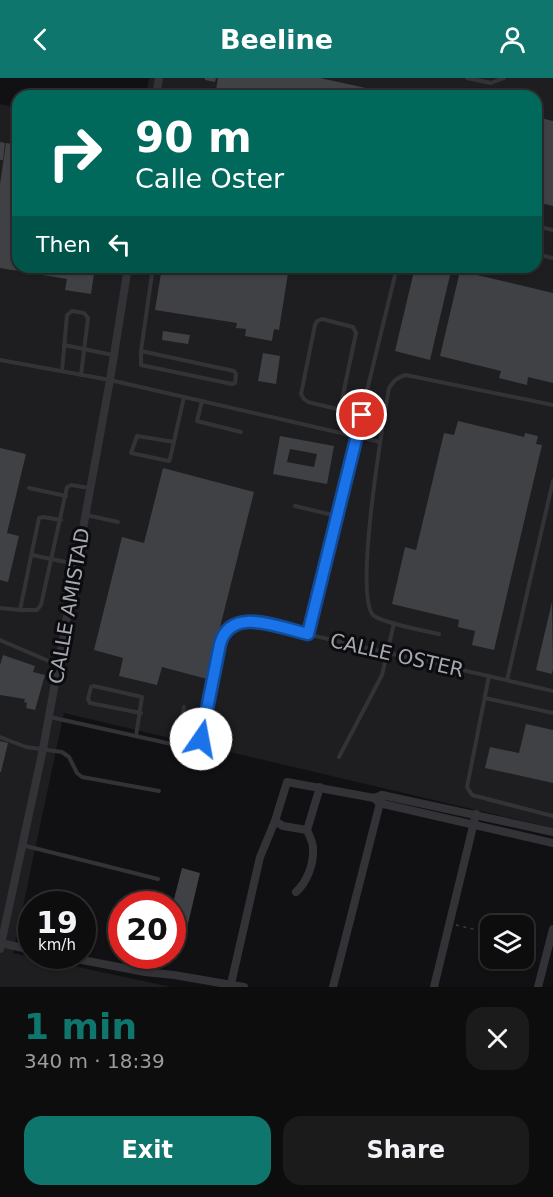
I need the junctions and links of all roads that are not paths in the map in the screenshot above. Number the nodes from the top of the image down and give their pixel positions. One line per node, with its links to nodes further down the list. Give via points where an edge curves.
1 (467, 78): 2 (lane, via 491,83)
2 (504, 78)
3 (127, 273): 9 (street, CALLE AMISTAD)
4 (152, 273): 8 (lane)
5 (396, 273): 18 (lane)
6 (64, 345): 7 (lane); 7 (lane, via 67,315 72,311 84,313 88,318); 11 (lane)
7 (84, 349): 9 (lane); 12 (lane)
8 (141, 351): 8 (lane, via 142,366 235,382 234,371)
9 (114, 355): 13 (street, CALLE AMISTAD)
10 (0, 360): 11 (lane)
11 (62, 371): 12 (lane)
12 (81, 375): 13 (lane)
13 (110, 380): 14 (lane); 25 (street, CALLE AMISTAD)
14 (184, 397): 15 (lane); 21 (lane)
15 (201, 401): 19 (lane, via 197,422); 20 (lane)
16 (553, 405): 22 (lane, via 406,375 389,388)
17 (340, 409): 17 (lane, via 308,402 301,394 315,324 322,319 353,327 356,333); 18 (lane)
18 (362, 415): 20 (lane)
19 (241, 432)
20 (357, 436): 22 (lane); 29 (lane)
21 (174, 442): 21 (lane, via 167,462 131,453 135,438 140,435)
22 (380, 442): 37 (lane, via 367,544 368,586 373,615)
23 (553, 481): 44 (lane)
24 (29, 488): 26 (lane)
25 (91, 488): 26 (lane, via 69,486); 28 (street, CALLE AMISTAD)
26 (66, 496): 30 (lane)
27 (295, 506): 29 (lane)
28 (86, 514): 31 (lane); 34 (street, CALLE AMISTAD)
29 (337, 516): 39 (lane)
30 (61, 520): 32 (lane, via 39,518); 33 (lane)
31 (118, 522)
32 (32, 555): 33 (lane); 36 (lane)
33 (52, 559): 34 (lane); 36 (lane, via 40,609)
34 (77, 564): 42 (street, CALLE AMISTAD)
35 (0, 608): 36 (lane)
36 (20, 610)
37 (394, 624): 38 (lane); 41 (lane)
38 (439, 633)
39 (308, 634): 41 (lane, CALLE OSTER); 53 (lane, CALLE OSTER, via 254,621 231,625 222,636 201,739 191,746)
40 (0, 640): 42 (lane)
41 (388, 653): 43 (lane, CALLE OSTER); 55 (lane, via 382,675)
42 (59, 665): 50 (street, CALLE AMISTAD)
43 (489, 676): 44 (lane, CALLE OSTER); 46 (lane)
44 (507, 680): 45 (lane, CALLE OSTER)
45 (553, 691)
46 (485, 698): 49 (lane); 60 (lane, via 468,792)
47 (184, 707): 53 (lane)
48 (141, 713): 48 (lane, via 141,696 91,687 90,703); 52 (lane)
49 (553, 713)
50 (49, 717): 52 (lane); 54 (street, CALLE AMISTAD)
51 (0, 736): 54 (lane, via 26,747)
52 (136, 736): 53 (lane)
53 (176, 745)
54 (43, 749): 57 (lane, via 66,754 82,777); 66 (street, CALLE AMISTAD)
55 (339, 757)
56 (320, 788): 58 (street); 61 (street, via 286,784); 63 (street)
57 (159, 791)
58 (378, 798): 59 (street); 62 (street); 76 (street)
59 (477, 814): 62 (street); 64 (street)
60 (553, 816)
61 (275, 821): 63 (street); 74 (street, via 260,857)
62 (474, 825): 65 (street); 77 (street)
63 (307, 830): 68 (street, via 313,852 305,884)
64 (553, 832)
65 (553, 843)
66 (22, 845): 67 (lane); 70 (street, CALLE AMISTAD)
67 (158, 879)
68 (296, 892)
69 (553, 929): 71 (street)
70 (1, 946): 72 (street)
71 (551, 947): 78 (street)
72 (18, 948)
73 (96, 963): 74 (street)
74 (231, 984): 75 (street)
75 (244, 987)
76 (333, 987)
77 (434, 987)
78 (538, 987)

